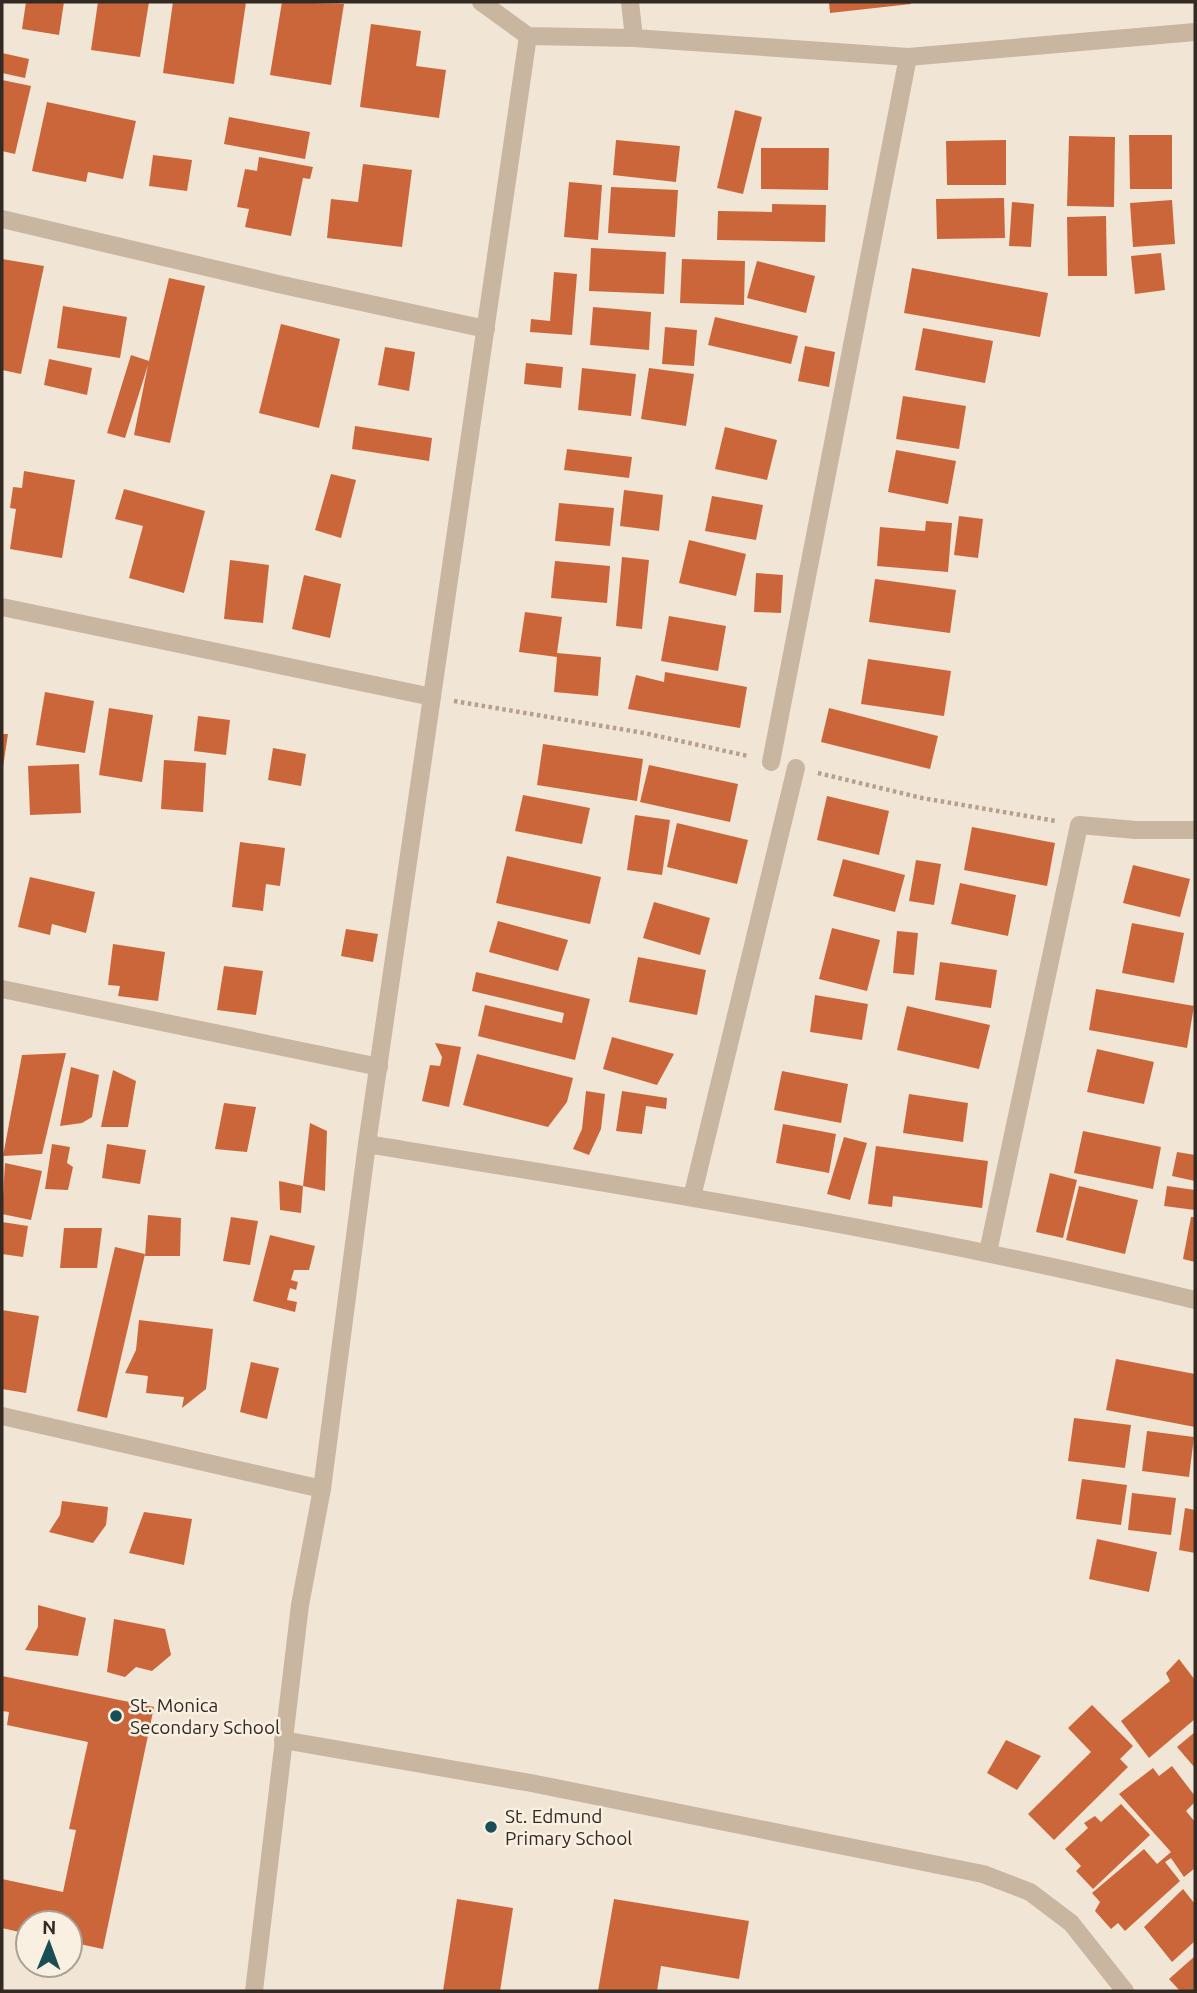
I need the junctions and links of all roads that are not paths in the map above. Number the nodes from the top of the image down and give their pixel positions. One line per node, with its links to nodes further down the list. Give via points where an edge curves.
1 (481, 2): 4 (street)
2 (630, 2): 5 (street)
3 (1195, 32): 6 (street)
4 (528, 36): 5 (street); 8 (street)
5 (634, 38): 6 (street)
6 (908, 57): 11 (street)
7 (2, 219): 8 (street)
8 (486, 329): 10 (street)
9 (2, 607): 10 (street)
10 (432, 697): 15 (street)
11 (771, 762)
12 (796, 768): 17 (street)
13 (1195, 830): 18 (street, via 1079,825)
14 (2, 989): 15 (street)
15 (379, 1067): 16 (street)
16 (367, 1144): 17 (street); 21 (street)
17 (692, 1197): 18 (street)
18 (988, 1252): 19 (street)
19 (1195, 1300)
20 (2, 1416): 21 (street)
21 (323, 1489): 22 (street, via 300,1605)
22 (283, 1740): 23 (street); 24 (street, via 531,1783 983,1874 1030,1892 1071,1923)
23 (254, 1991)
24 (1125, 1991)

